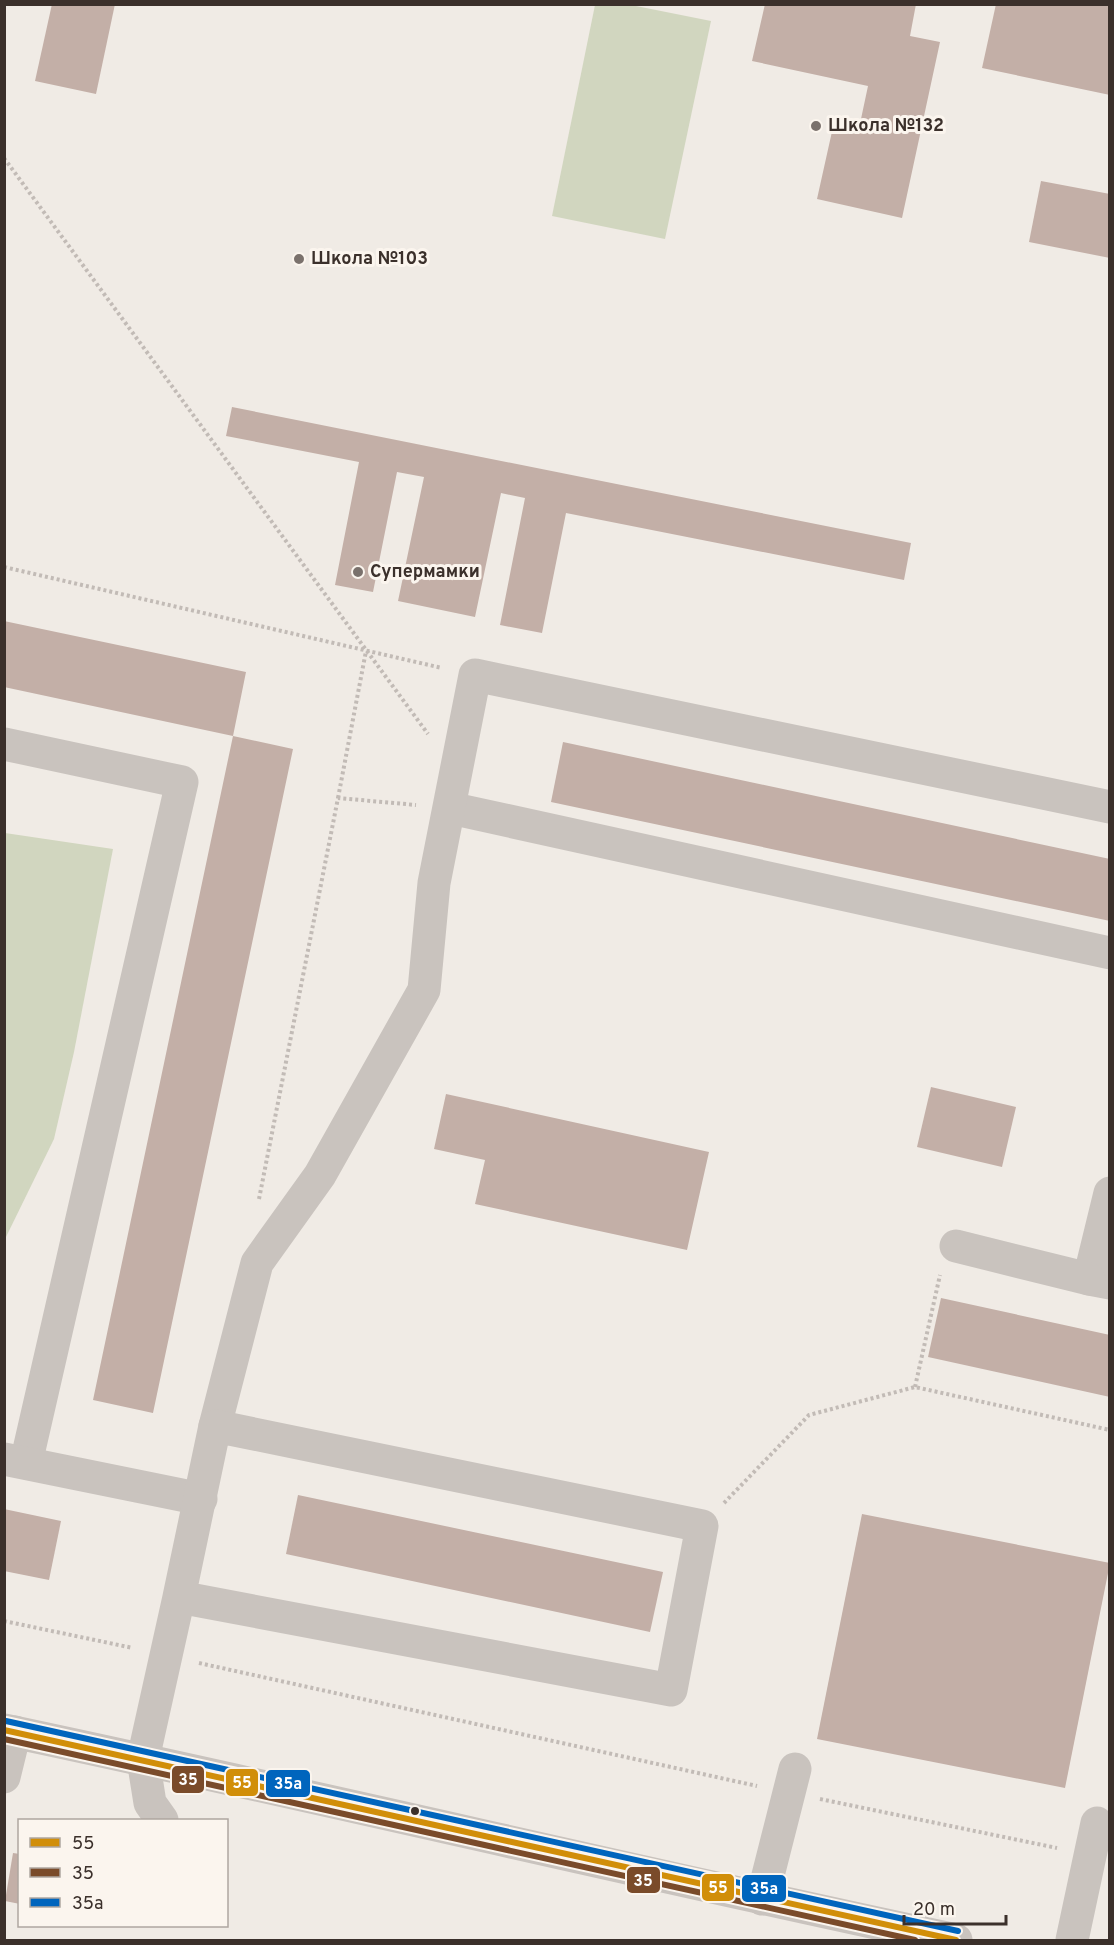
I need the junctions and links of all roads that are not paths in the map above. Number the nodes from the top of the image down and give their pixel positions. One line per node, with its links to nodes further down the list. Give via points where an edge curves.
1 (4, 744): 9 (street, via 182,782)
2 (1110, 807): 3 (street, via 475,675)
3 (450, 808): 4 (street); 8 (street, via 434,883 424,990 320,1175 257,1263)
4 (1110, 953)
5 (1110, 1192): 7 (street)
6 (956, 1246): 7 (street)
7 (1099, 1281)
8 (215, 1426): 10 (street); 11 (street, via 702,1526 671,1690)
9 (15, 1461): 10 (street)
10 (201, 1499): 11 (street)
11 (179, 1597): 13 (street)
12 (10, 1731): 13 (street); 14 (street)
13 (143, 1759): 16 (street, via 150,1803); 18 (street)
14 (4, 1777)
15 (792, 1781): 18 (street)
16 (161, 1819)
17 (1096, 1823): 20 (street)
18 (762, 1899): 19 (street)
19 (938, 1939)
20 (1072, 1941)

